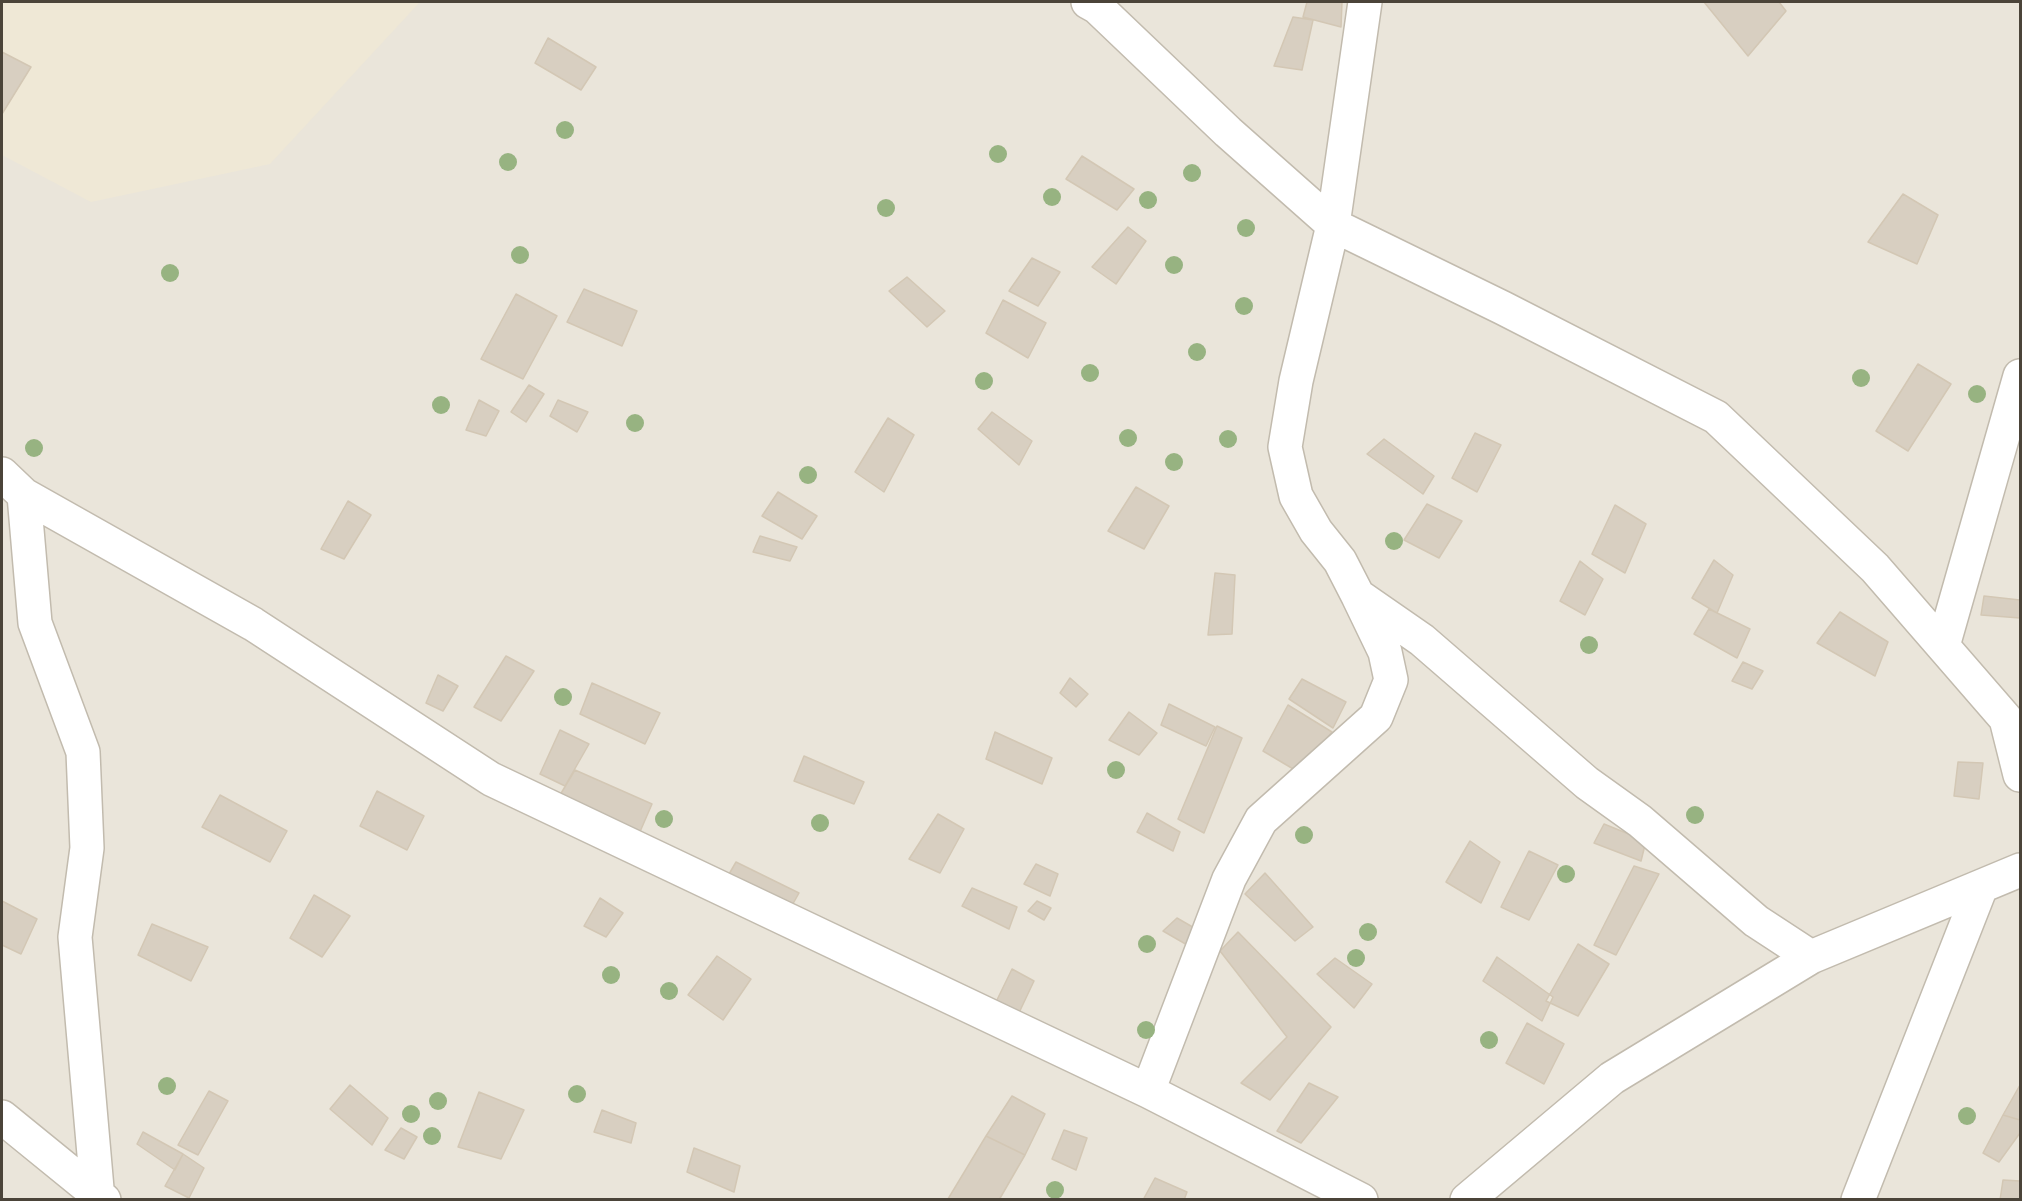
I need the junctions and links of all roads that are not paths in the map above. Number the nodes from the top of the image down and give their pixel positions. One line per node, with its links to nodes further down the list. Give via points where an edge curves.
1 (1088, 2): 3 (street)
2 (1365, 2): 3 (street)
3 (1333, 225): 6 (street, via 1296,381 1285,447 1296,496 1316,531 1340,561); 7 (street, via 1716,417 1875,568)
4 (2020, 376): 7 (street)
5 (13, 485): 12 (street, via 253,624 491,779); 14 (street, via 35,623 83,752 87,848 75,937)
6 (1358, 596): 11 (street, via 1422,640 1587,783 1640,821 1756,921); 12 (street, via 1385,652 1390,680 1376,717 1261,820 1229,879)
7 (1943, 646): 8 (street, via 2006,719)
8 (2020, 774)
9 (2020, 870): 10 (street)
10 (1981, 887): 11 (street); 17 (street)
11 (1811, 957): 16 (street, via 1612,1078)
12 (1148, 1091): 15 (street)
13 (2, 1117): 14 (street)
14 (100, 1198)
15 (1361, 1200)
16 (1467, 1200)
17 (1858, 1200)

